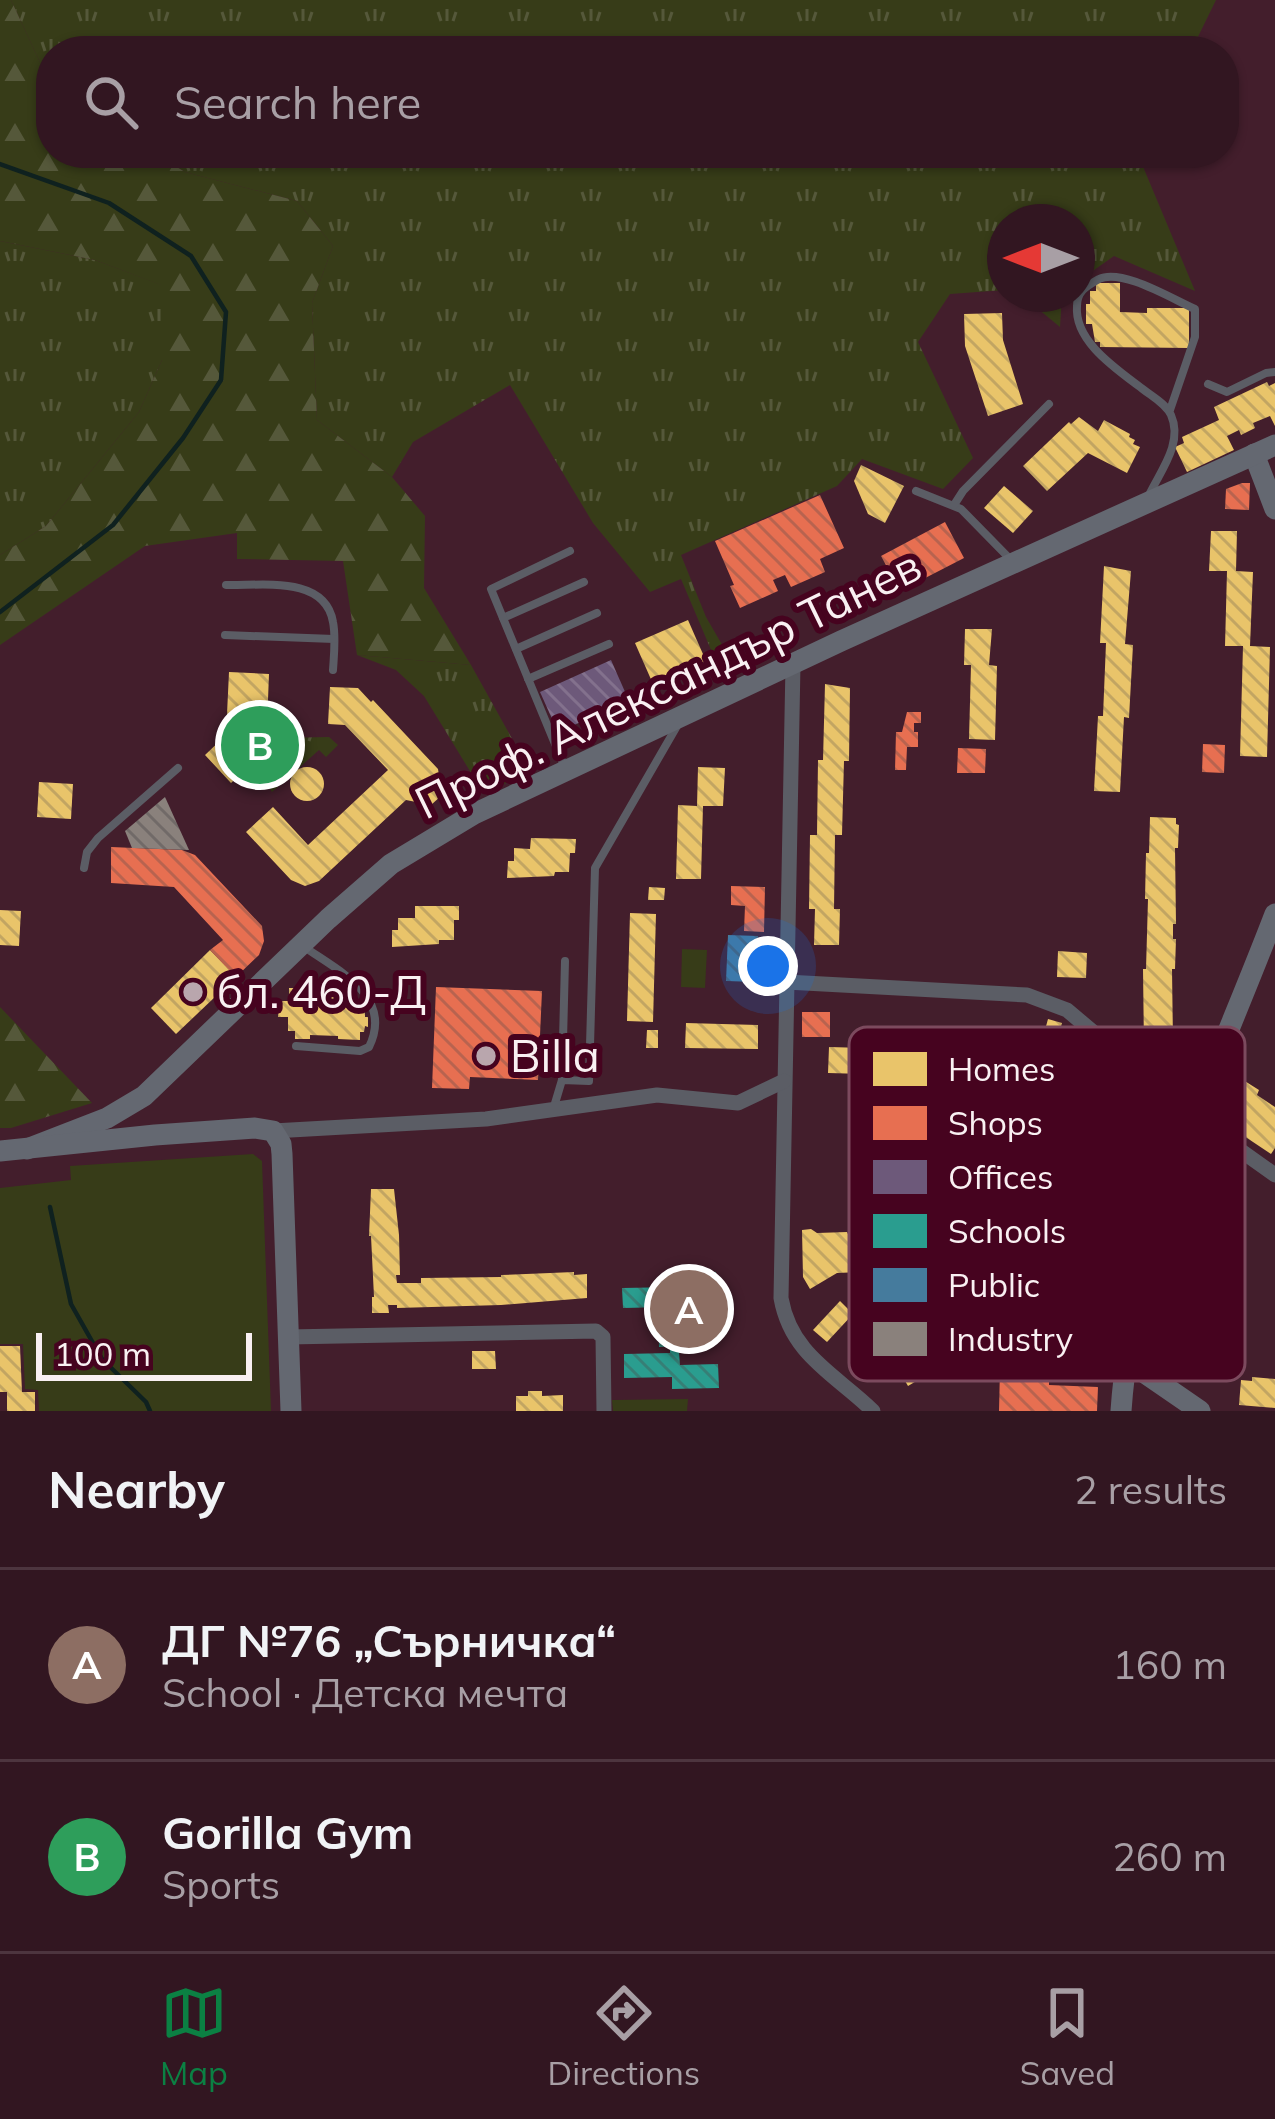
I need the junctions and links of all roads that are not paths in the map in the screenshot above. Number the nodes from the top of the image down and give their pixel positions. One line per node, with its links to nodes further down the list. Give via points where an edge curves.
1 (1275, 372): 2 (lane, via 1227,392)
2 (1208, 384)
3 (1049, 404): 7 (lane)
4 (1169, 410): 4 (lane, via 1095,350 1076,317 1084,288 1121,276 1195,308 1195,338); 8 (lane, via 1175,438)
5 (1265, 450): 8 (street, Проф. Александър Танев); 9 (street)
6 (916, 490): 7 (lane)
7 (954, 505): 11 (lane)
8 (1144, 505): 11 (street, Проф. Александър Танев)
9 (1275, 509)
10 (570, 551): 15 (lane, via 490,589)
11 (1014, 563): 20 (street, Проф. Александър Танев)
12 (584, 582): 15 (lane)
13 (226, 585): 17 (lane, via 317,594 329,608)
14 (597, 613): 19 (lane)
15 (503, 618): 19 (lane)
16 (225, 635): 17 (lane)
17 (334, 639): 21 (lane)
18 (609, 644): 22 (lane)
19 (516, 650): 22 (lane)
20 (793, 664): 23 (street, Проф. Александър Танев); 30 (street)
21 (334, 670)
22 (528, 680): 25 (lane)
23 (684, 713): 25 (street, Проф. Александър Танев); 34 (lane, via 595,868 589,1081)
24 (178, 768): 26 (lane, via 98,838)
25 (566, 770): 28 (street, Проф. Александър Танев, via 391,864)
26 (84, 868)
27 (1275, 914): 32 (street)
28 (302, 945): 33 (lane, via 362,989 376,1027 360,1052); 36 (street, Проф. Александър Танев)
29 (566, 962): 34 (lane)
30 (786, 982): 31 (street, via 1027,995); 35 (street)
31 (1089, 1027)
32 (1231, 1027)
33 (296, 1046)
34 (562, 1080): 37 (lane)
35 (784, 1081): 37 (street, via 737,1103 657,1095); 49 (street, via 783,1313 796,1342)
36 (144, 1096): 39 (street, via 133,1120); 40 (street, Проф. Александър Танев)
37 (552, 1111): 38 (street)
38 (273, 1131): 39 (street); 44 (street, via 282,1154)
39 (155, 1135): 40 (street)
40 (27, 1149): 41 (street)
41 (0, 1151)
42 (1245, 1154): 43 (street)
43 (1275, 1175)
44 (288, 1336): 47 (street); 48 (street, via 596,1331 603,1337)
45 (1124, 1381): 50 (street)
46 (1156, 1381): 51 (street)
47 (291, 1411)
48 (604, 1411)
49 (873, 1411)
50 (1121, 1411)
51 (1200, 1411)

